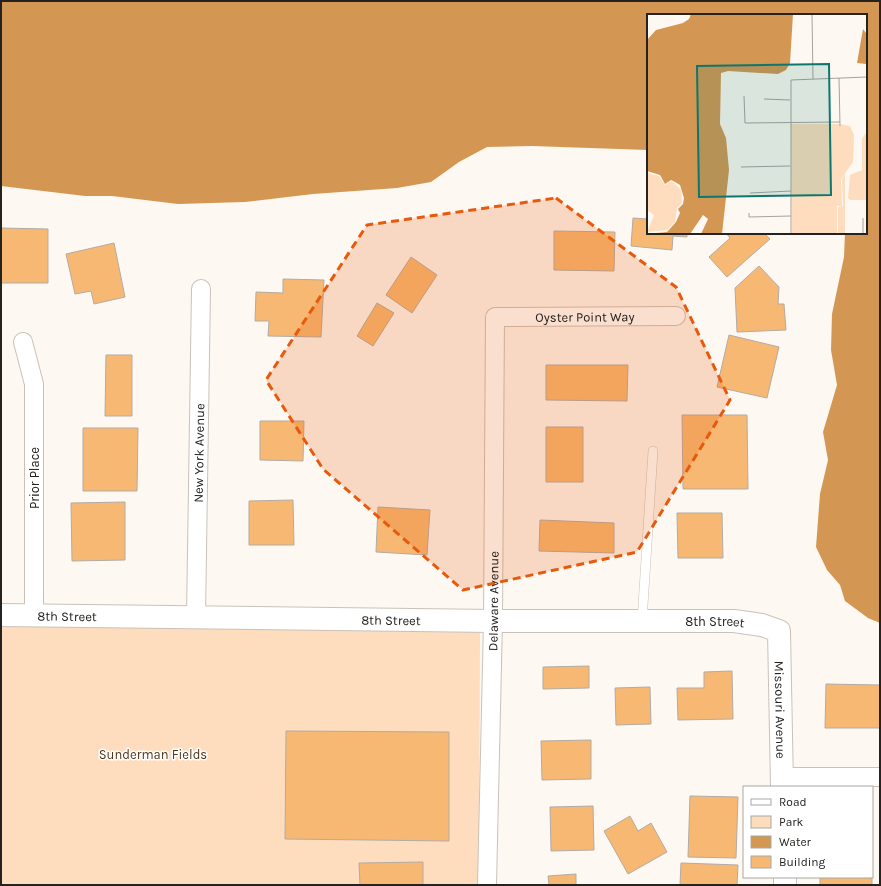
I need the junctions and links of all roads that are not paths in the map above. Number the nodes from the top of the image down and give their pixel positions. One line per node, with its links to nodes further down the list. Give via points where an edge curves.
1 (201, 289): 8 (street, New York Avenue)
2 (676, 316): 3 (street, Oyster Point Way)
3 (495, 318): 9 (street, Delaware Avenue)
4 (23, 342): 7 (street, Prior Place, via 34,384)
5 (652, 451): 10 (lane)
6 (1, 615): 7 (street, 8th Street)
7 (34, 616): 8 (street, 8th Street)
8 (196, 617): 9 (street, 8th Street)
9 (493, 621): 10 (street, 8th Street); 14 (street, Delaware Avenue)
10 (642, 621): 11 (street, 8th Street, via 734,621 762,625)
11 (779, 631): 13 (street, Missouri Avenue)
12 (880, 777): 13 (street)
13 (782, 782)
14 (487, 885)

